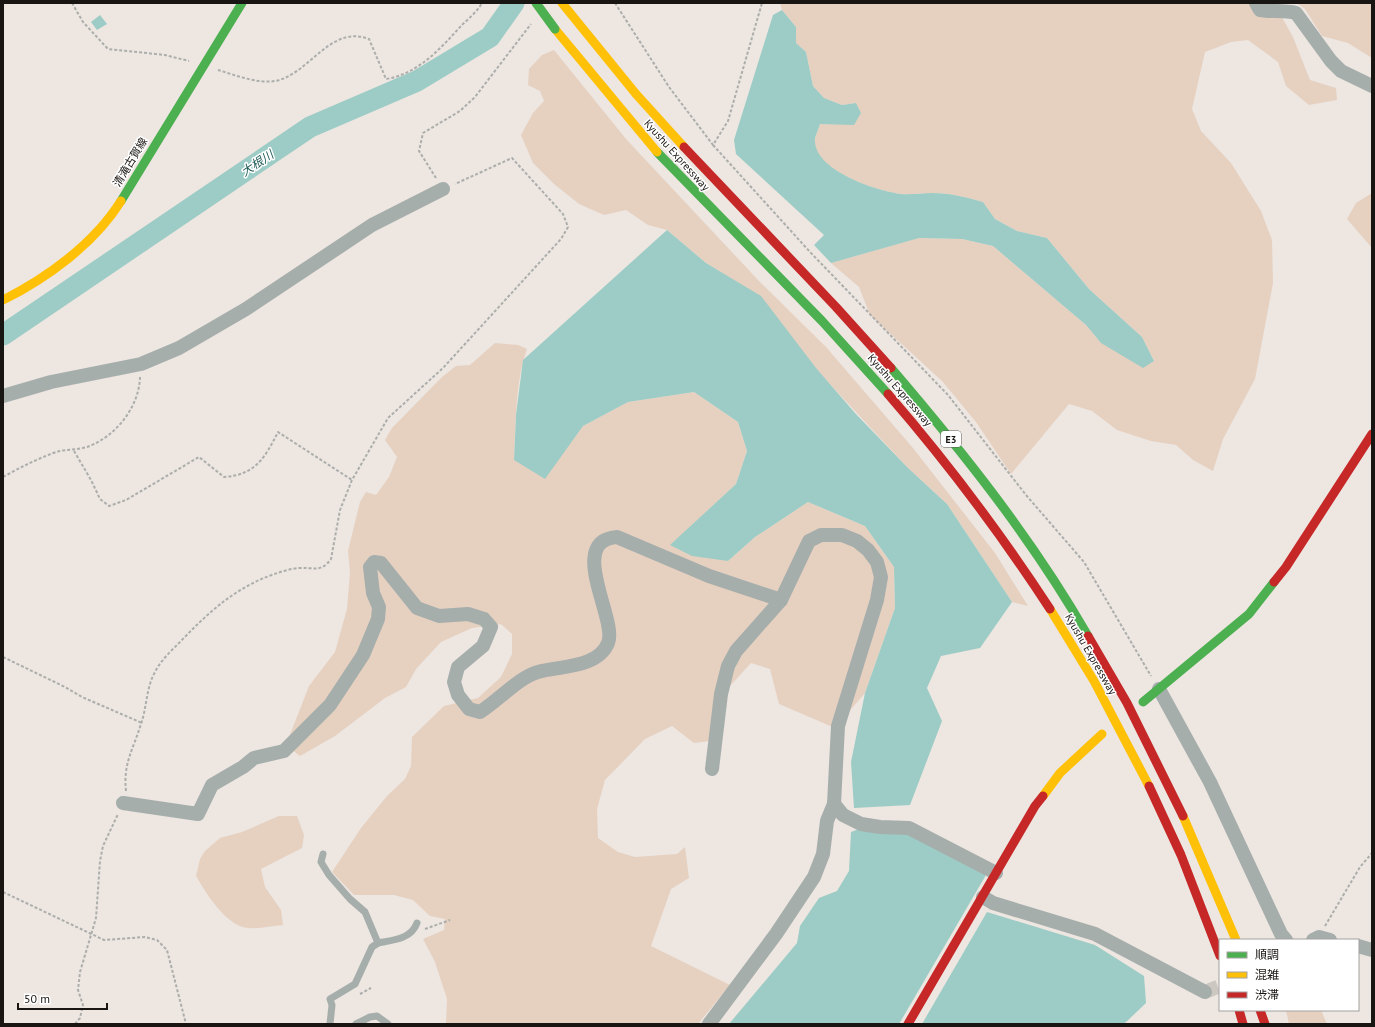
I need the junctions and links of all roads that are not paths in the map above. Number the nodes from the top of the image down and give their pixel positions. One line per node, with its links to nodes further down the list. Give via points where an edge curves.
1 (242, 3): 7 (main road, 清滝古賀線, via 112,215 52,271)
2 (536, 3): 26 (main road, Kyushu Expressway / E3, bridge, via 593,77 692,190 863,365 936,452 1001,537 1058,622 1127,743 1160,809)
3 (1256, 3): 5 (street, via 1260,10 1296,13 1341,71)
4 (563, 5): 21 (main road, Kyushu Expressway / E3, via 606,60 696,161 923,403 1011,516 1075,613 1137,720 1175,795 1215,884)
5 (1372, 86)
6 (443, 189): 8 (street, via 372,226 246,309 178,348 141,364 51,382)
7 (3, 300)
8 (3, 396)
9 (1372, 434): 11 (main road, via 1286,567 1249,614)
10 (781, 600): 14 (street, via 745,640 728,666); 15 (street, via 709,576 617,536 607,537 600,542 594,559 595,577 609,632 609,642 603,653 592,660 536,673 480,712 469,709 458,695 454,682 458,667 483,646 491,627 484,619 468,614 439,616 417,608 381,564 374,562 370,567 373,593 379,607 378,619 363,655 330,705 284,751 254,758 243,767 216,781 212,784 198,814); 16 (street, via 809,541 821,535 842,535 857,541 877,562 881,577 878,600 838,726)
11 (1159, 689): 12 (main road); 22 (street, via 1210,782)
12 (1143, 702)
13 (1102, 734): 18 (main road, via 1047,788)
14 (712, 769)
15 (123, 803)
16 (834, 804): 18 (street, via 843,814 861,824 909,828); 33 (street, via 827,821 823,854 814,877 776,934)
17 (323, 854): 23 (lane, via 321,862 329,875 365,912)
18 (996, 873): 19 (main road)
19 (982, 897): 27 (street, via 993,904 1095,934); 34 (main road)
20 (417, 923): 23 (lane, via 414,930 406,936)
21 (1236, 939)
22 (1285, 939)
23 (378, 943): 30 (lane, via 372,947 355,984 330,999)
24 (1359, 946): 25 (street)
25 (1372, 950)
26 (1219, 953)
27 (1205, 992)
28 (1239, 1011): 35 (main road)
29 (1260, 1011): 36 (main road)
30 (330, 1024)
31 (356, 1024): 32 (lane, via 377,1016)
32 (388, 1024)
33 (709, 1024)
34 (908, 1024)
35 (1243, 1024)
36 (1265, 1024)

